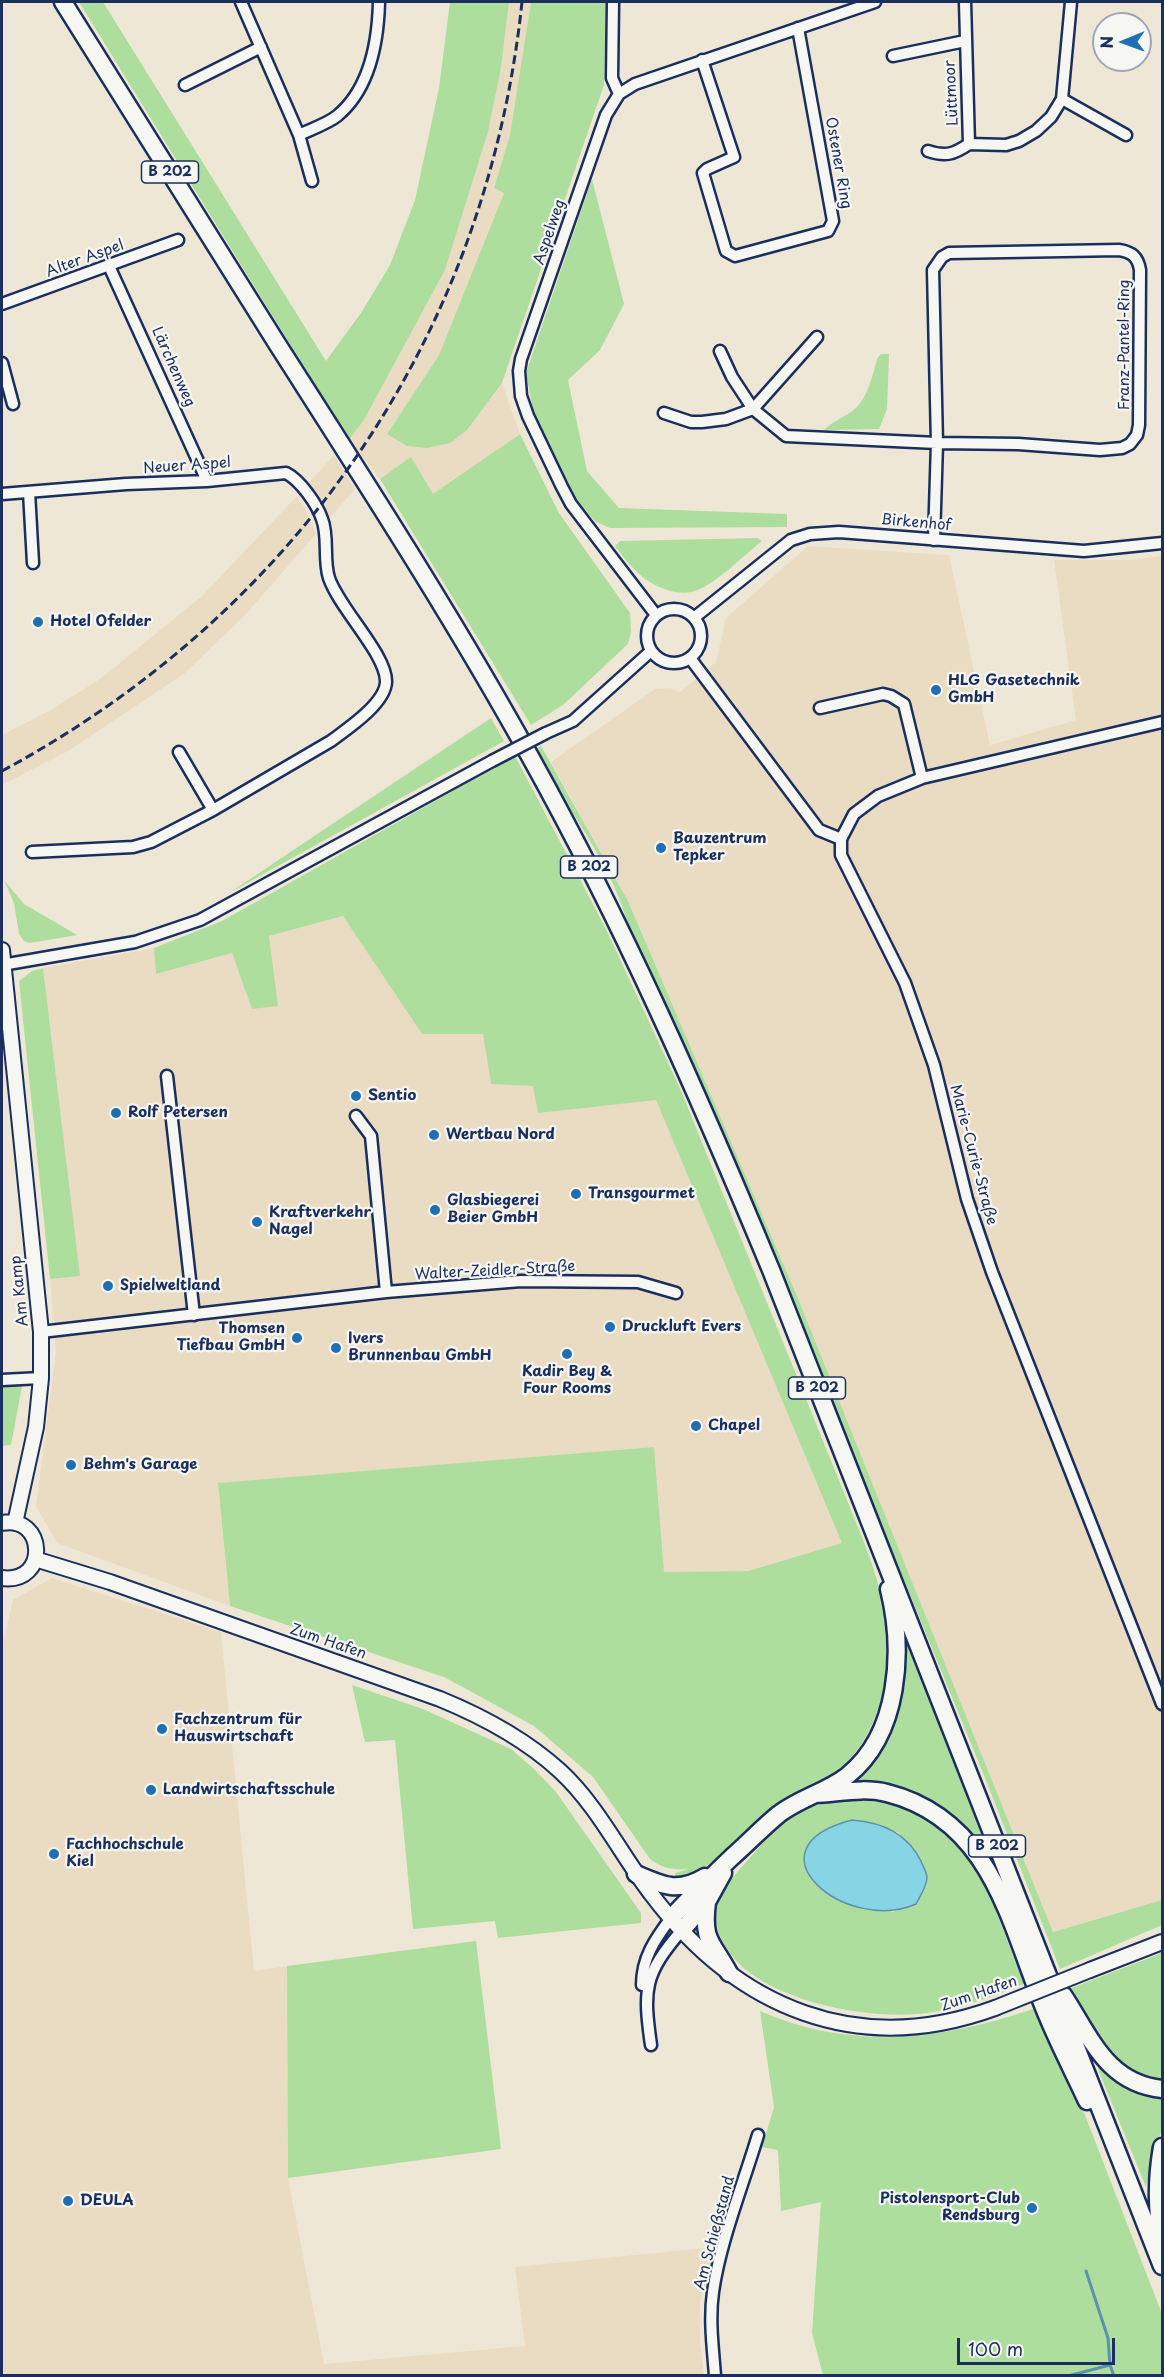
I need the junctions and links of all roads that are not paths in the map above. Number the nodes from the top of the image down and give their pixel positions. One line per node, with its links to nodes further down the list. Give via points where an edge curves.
1 (63, 2): 58 (highway, B 202, via 451,619 533,761 641,974 711,1128)
2 (241, 2): 10 (street)
3 (379, 2): 16 (street, via 379,29 363,87 337,117)
4 (613, 2): 14 (street, via 612,78)
5 (874, 2): 8 (street)
6 (965, 2): 9 (street, Lüttmoor)
7 (1071, 2): 15 (street)
8 (798, 27): 12 (street); 12 (street, Ostener Ring, via 833,221 828,231 735,256 726,251 703,173 734,157)
9 (965, 41): 11 (street, Lüttmoor); 18 (street, Lüttmoor)
10 (261, 47): 13 (street); 16 (street)
11 (893, 56)
12 (702, 60): 14 (street, via 635,84)
13 (185, 85)
14 (619, 94): 37 (street, Aspelweg, via 606,115 521,359 520,382 528,416 571,504)
15 (1062, 99): 17 (street); 18 (street, Lüttmoor, via 1051,117 1019,141 1006,145)
16 (299, 135): 20 (street)
17 (1126, 135)
18 (969, 144): 19 (street, Lüttmoor, via 952,155)
19 (928, 151)
20 (312, 181)
21 (178, 240): 22 (street, Alter Aspel)
22 (109, 266): 23 (street, Alter Aspel); 31 (street, Lärchenweg)
23 (2, 304)
24 (817, 337): 28 (street)
25 (720, 351): 28 (street, Franz-Pantel-Ring)
26 (2, 363): 27 (street)
27 (13, 404)
28 (753, 409): 29 (street, via 726,419 702,422); 30 (street, Franz-Pantel-Ring, via 786,436)
29 (664, 412)
30 (937, 443): 30 (street, Franz-Pantel-Ring, via 933,270 942,257 949,253 1119,250 1135,256 1140,270 1139,425 1130,444 1100,450); 34 (street, Franz-Pantel-Ring)
31 (207, 481): 32 (street, Neuer Aspel); 45 (street, Neuer Aspel, via 286,473 295,478 323,520 329,578 336,594 385,672 385,690 365,713 330,741)
32 (29, 492): 33 (street, Neuer Aspel); 36 (street)
33 (2, 494)
34 (934, 540): 35 (street, Birkenhof, via 1084,551); 38 (street, Birkenhof, via 838,532 801,536)
35 (1162, 543)
36 (33, 563)
37 (656, 615): 38 (street, via 678,608); 39 (street, via 647,636)
38 (694, 617): 40 (street, via 702,635 698,650)
39 (651, 651): 40 (street, via 666,662); 49 (street, bridge, via 573,721 492,760 200,920 135,942)
40 (690, 658): 46 (street, via 819,830)
41 (820, 708): 44 (street, via 882,694 904,704)
42 (1162, 722): 44 (street)
43 (179, 752): 45 (street)
44 (922, 778): 46 (street, via 878,796 854,814)
45 (213, 810): 47 (street, via 151,842 133,847)
46 (841, 839): 62 (street, Marie-Curie-Straße, via 841,855 849,874 905,983 934,1065 967,1199 992,1272)
47 (32, 852)
48 (2, 950): 49 (main road, Am Kamp)
49 (2, 965): 55 (main road, Am Kamp)
50 (167, 1076): 54 (street)
51 (356, 1116): 52 (street, via 371,1136)
52 (386, 1292): 53 (street, Walter-Zeidler-Straße, via 521,1281 606,1281 638,1282); 54 (street, Walter-Zeidler-Straße)
53 (676, 1293)
54 (194, 1315): 55 (street, Walter-Zeidler-Straße)
55 (41, 1332): 56 (main road, Am Kamp)
56 (41, 1378): 57 (street); 59 (main road, Am Kamp, via 36,1427)
57 (2, 1380)
58 (871, 1522): 63 (highway, via 896,1631 897,1660 891,1697 877,1737 860,1763 835,1785); 70 (highway, B 202)
59 (8, 1523): 60 (main road, via 30,1533 37,1550)
60 (35, 1559): 61 (main road, via 26,1573); 66 (main road, Zum Hafen, via 122,1586 470,1711 524,1742 561,1772 586,1800)
61 (2, 1578)
62 (1162, 1704)
63 (815, 1794): 64 (highway, via 781,1813); 76 (highway, via 871,1790 905,1798 950,1824 973,1847 992,1878 1047,2014 1097,2122)
64 (732, 1858): 65 (highway); 67 (highway)
65 (714, 1873): 66 (highway, via 681,1887); 68 (highway)
66 (636, 1874): 68 (main road, Zum Hafen)
67 (707, 1902): 68 (highway); 71 (highway, via 707,1938)
68 (676, 1924): 71 (main road, Zum Hafen); 72 (street, via 648,1979); 72 (street, via 654,1940 646,1956 642,1981)
69 (1162, 1942): 71 (main road, Zum Hafen, bridge, via 966,2019 939,2025 882,2028 819,2018 776,2001)
70 (1043, 1964): 74 (highway, via 1100,2056 1125,2077); 76 (highway, B 202)
71 (729, 1973)
72 (646, 2013): 73 (street)
73 (651, 2045)
74 (1162, 2089)
75 (758, 2136): 80 (street, Am Schießstand, via 713,2292)
76 (1117, 2147): 79 (highway, B 202)
77 (1162, 2147): 78 (highway, via 1156,2181)
78 (1162, 2242)
79 (1162, 2266)
80 (715, 2376)

